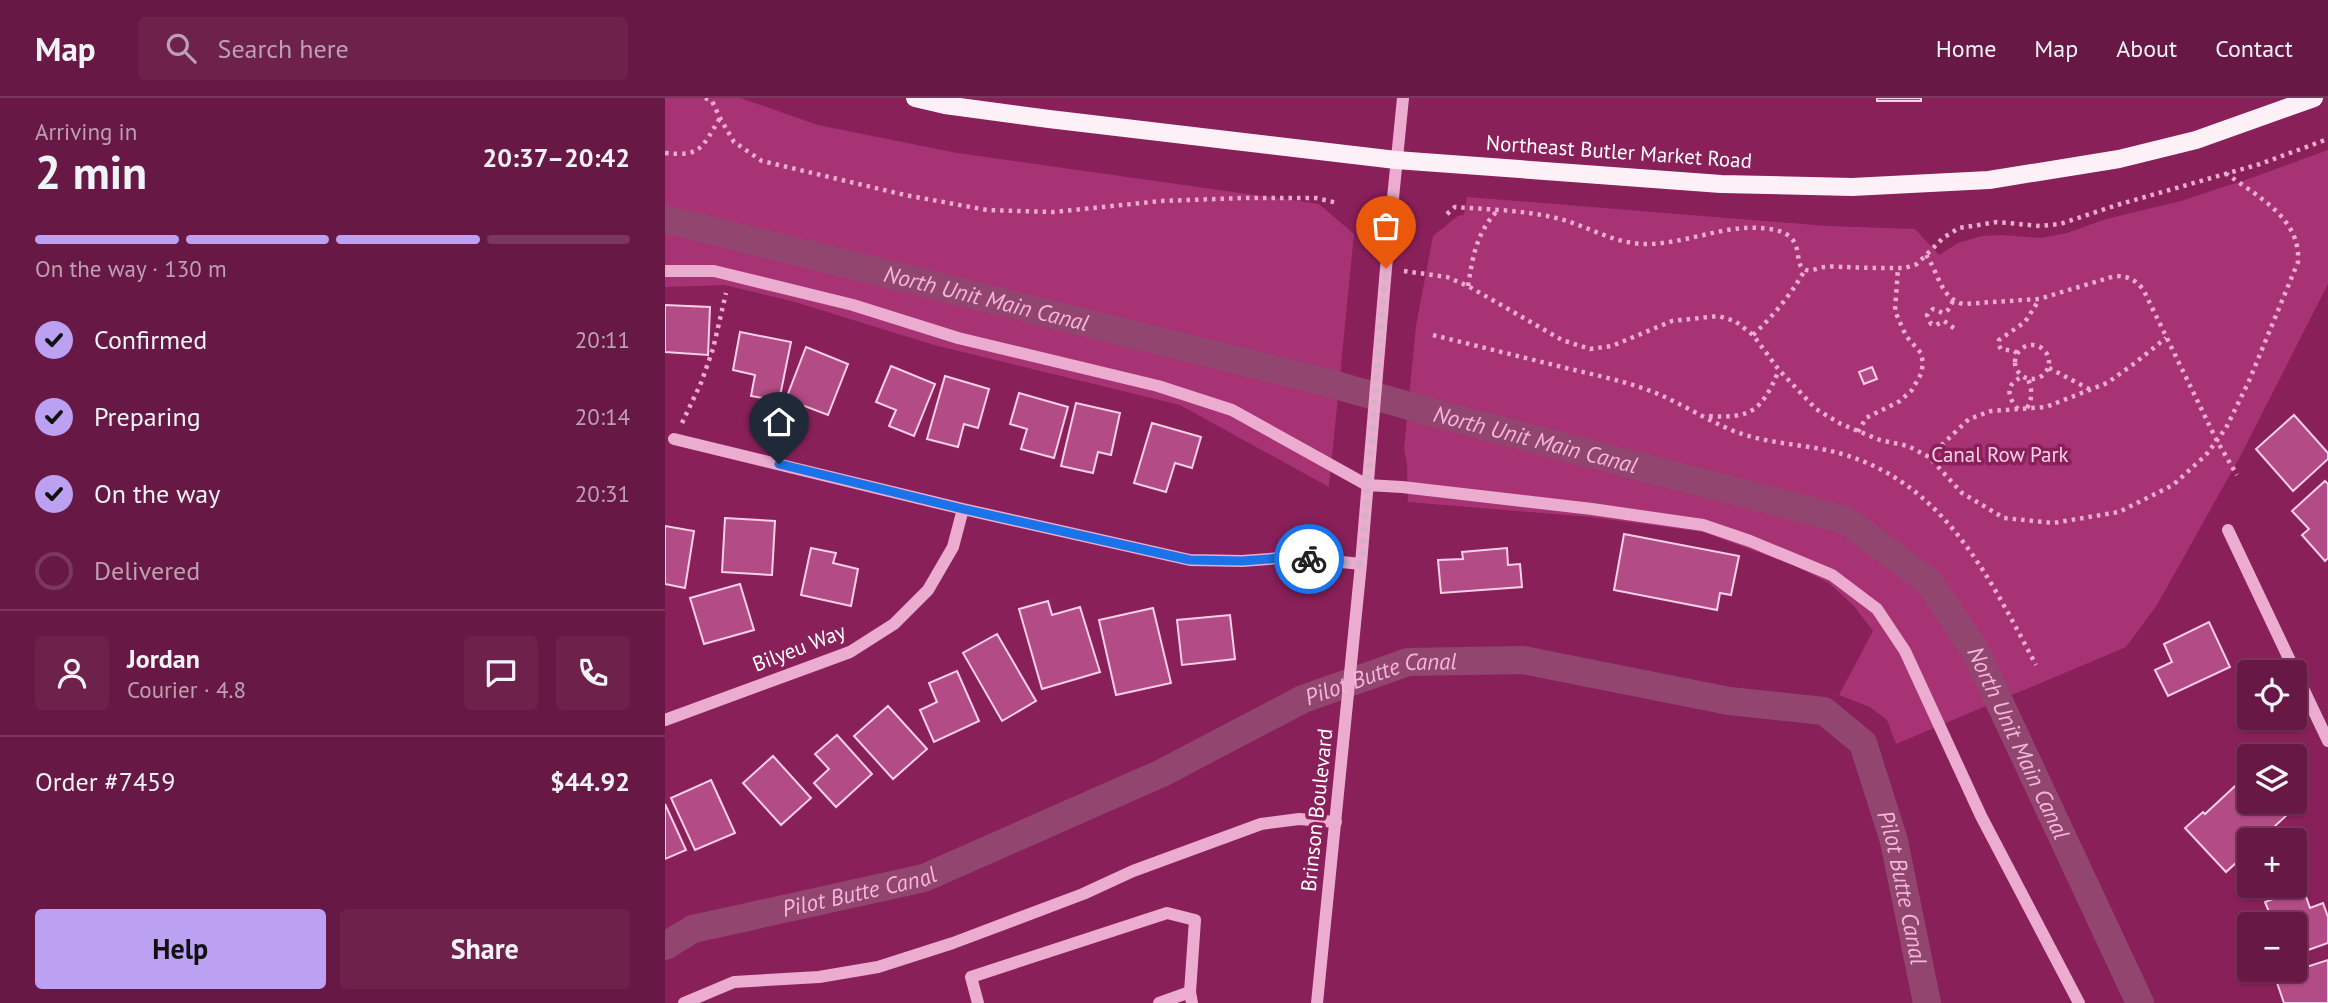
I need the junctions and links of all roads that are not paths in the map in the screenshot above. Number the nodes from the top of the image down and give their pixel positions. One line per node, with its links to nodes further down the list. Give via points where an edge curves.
1 (915, 98): 4 (main road, Northeast Butler Market Road, via 1049,119)
2 (1403, 98): 4 (street, Brinson Boulevard)
3 (2314, 98): 4 (main road, Northeast Butler Market Road, via 2170,147 1989,180 1852,187 1721,184)
4 (1396, 160): 7 (street, Brinson Boulevard)
5 (665, 271): 7 (street, via 714,271 958,338 1158,386 1232,410)
6 (674, 439): 8 (street)
7 (1367, 485): 10 (street, Brinson Boulevard); 19 (street, via 1703,525 1832,575 1877,609 1905,651 1980,816)
8 (963, 509): 10 (street, via 1190,560 1293,557); 11 (street, Bilyeu Way, via 953,547 928,590 894,624 850,652)
9 (2228, 530): 12 (street)
10 (1361, 564): 13 (street, Brinson Boulevard)
11 (665, 720)
12 (2328, 741)
13 (1336, 822): 15 (street, via 1299,819 1261,824 953,943 878,967 819,978 734,982); 18 (street, Brinson Boulevard)
14 (1191, 997): 16 (street, via 1195,920 1167,914 971,977); 17 (street)
15 (684, 1003)
16 (978, 1003)
17 (1159, 1003)
18 (1317, 1003)
19 (2080, 1003)

